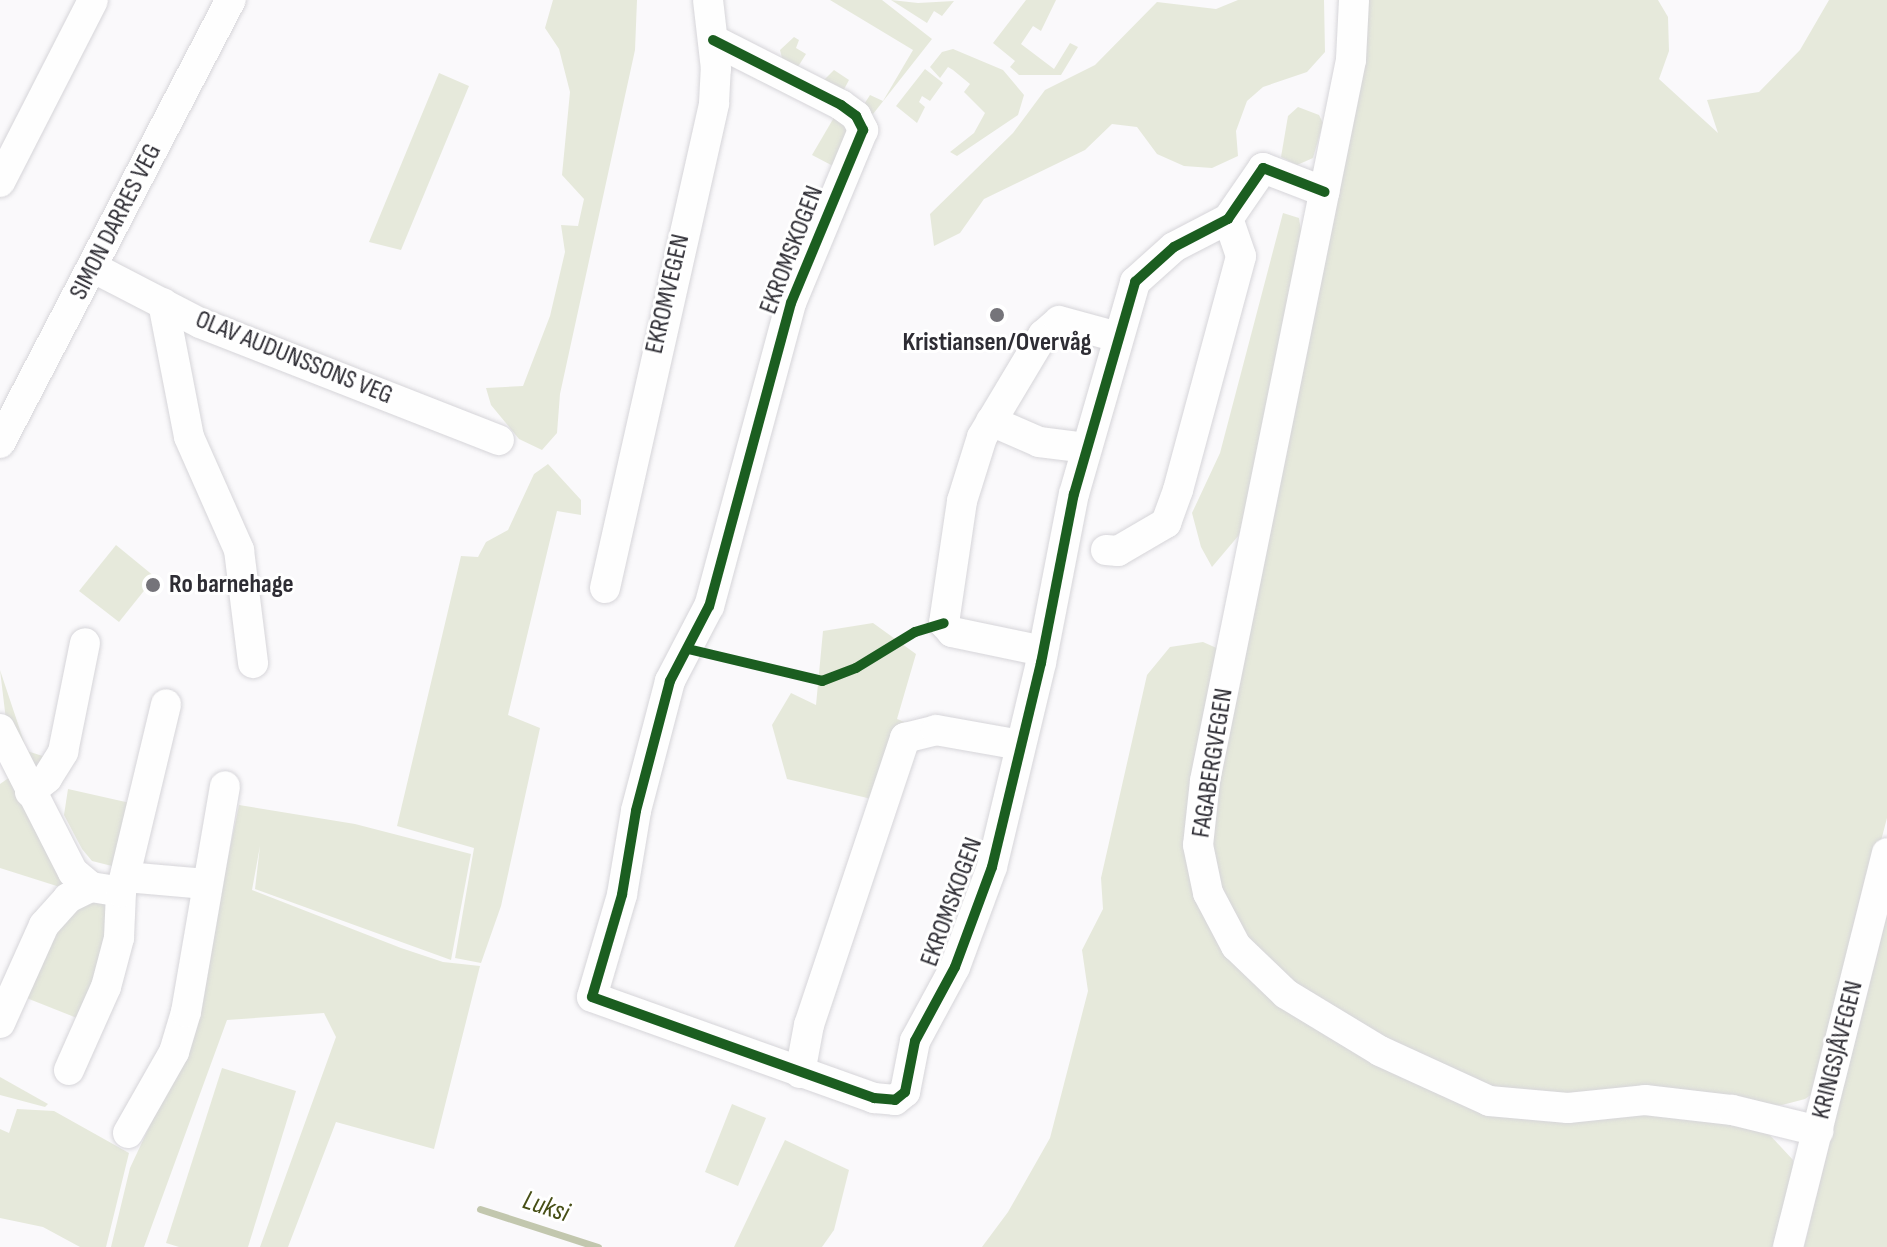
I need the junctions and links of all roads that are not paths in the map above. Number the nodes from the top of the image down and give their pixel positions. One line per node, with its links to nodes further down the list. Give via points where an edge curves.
1 (93, 0): 6 (street)
2 (231, 0): 9 (street, SIMON DARRES VEG)
3 (708, 0): 5 (street, EKROMVEGEN)
4 (1354, 0): 7 (street, FAGABERGVEGEN, via 1351,60)
5 (713, 40): 17 (street, EKROMVEGEN, via 714,103); 32 (street, EKROMSKOGEN, via 841,105 863,130 791,303 709,606 670,681 636,811 622,895 592,997)
6 (0, 182)
7 (1325, 192): 8 (street, EKROMSKOGEN, via 1263,168); 33 (street, FAGABERGVEGEN, via 1201,809 1202,868 1225,927 1252,965 1331,1024 1433,1079 1489,1101 1568,1108 1645,1100 1732,1110)
8 (1228, 219): 11 (street, EKROMSKOGEN, via 1148,266 1135,282); 16 (street, via 1241,256 1166,523 1118,551)
9 (92, 267): 10 (street, OLAV AUDUNSSONS VEG); 14 (street, SIMON DARRES VEG)
10 (163, 303): 13 (street, OLAV AUDUNSSONS VEG, via 299,365); 20 (street, via 189,437 239,550)
11 (1118, 337): 12 (street, via 1059,321 1019,369); 15 (street, EKROMSKOGEN)
12 (991, 421): 15 (street, via 1039,442); 19 (street, via 962,501 944,623 952,632)
13 (499, 440)
14 (0, 443)
15 (1086, 448): 19 (street, EKROMSKOGEN)
16 (1106, 550)
17 (605, 588)
18 (85, 643): 25 (street, via 63,752 47,778)
19 (1043, 651): 23 (street, EKROMSKOGEN)
20 (253, 663)
21 (166, 704): 27 (street)
22 (2, 745): 25 (street)
23 (1020, 745): 32 (street, via 936,730 905,738 809,1025); 32 (street, EKROMSKOGEN, via 992,867 955,967 915,1041 905,1092 895,1100 874,1098)
24 (225, 786): 28 (street)
25 (30, 792): 29 (street, via 73,872)
26 (1887, 853): 33 (street, KRINGSJÅVEGEN)
27 (124, 884): 28 (street); 29 (street); 31 (street, via 119,938 106,987)
28 (206, 884): 34 (street, via 198,951 174,1052)
29 (91, 887): 30 (street, via 68,898 44,925)
30 (0, 1023)
31 (69, 1070)
32 (800, 1073)
33 (1818, 1131): 35 (street, KRINGSJÅVEGEN)
34 (128, 1133)
35 (1788, 1247)

